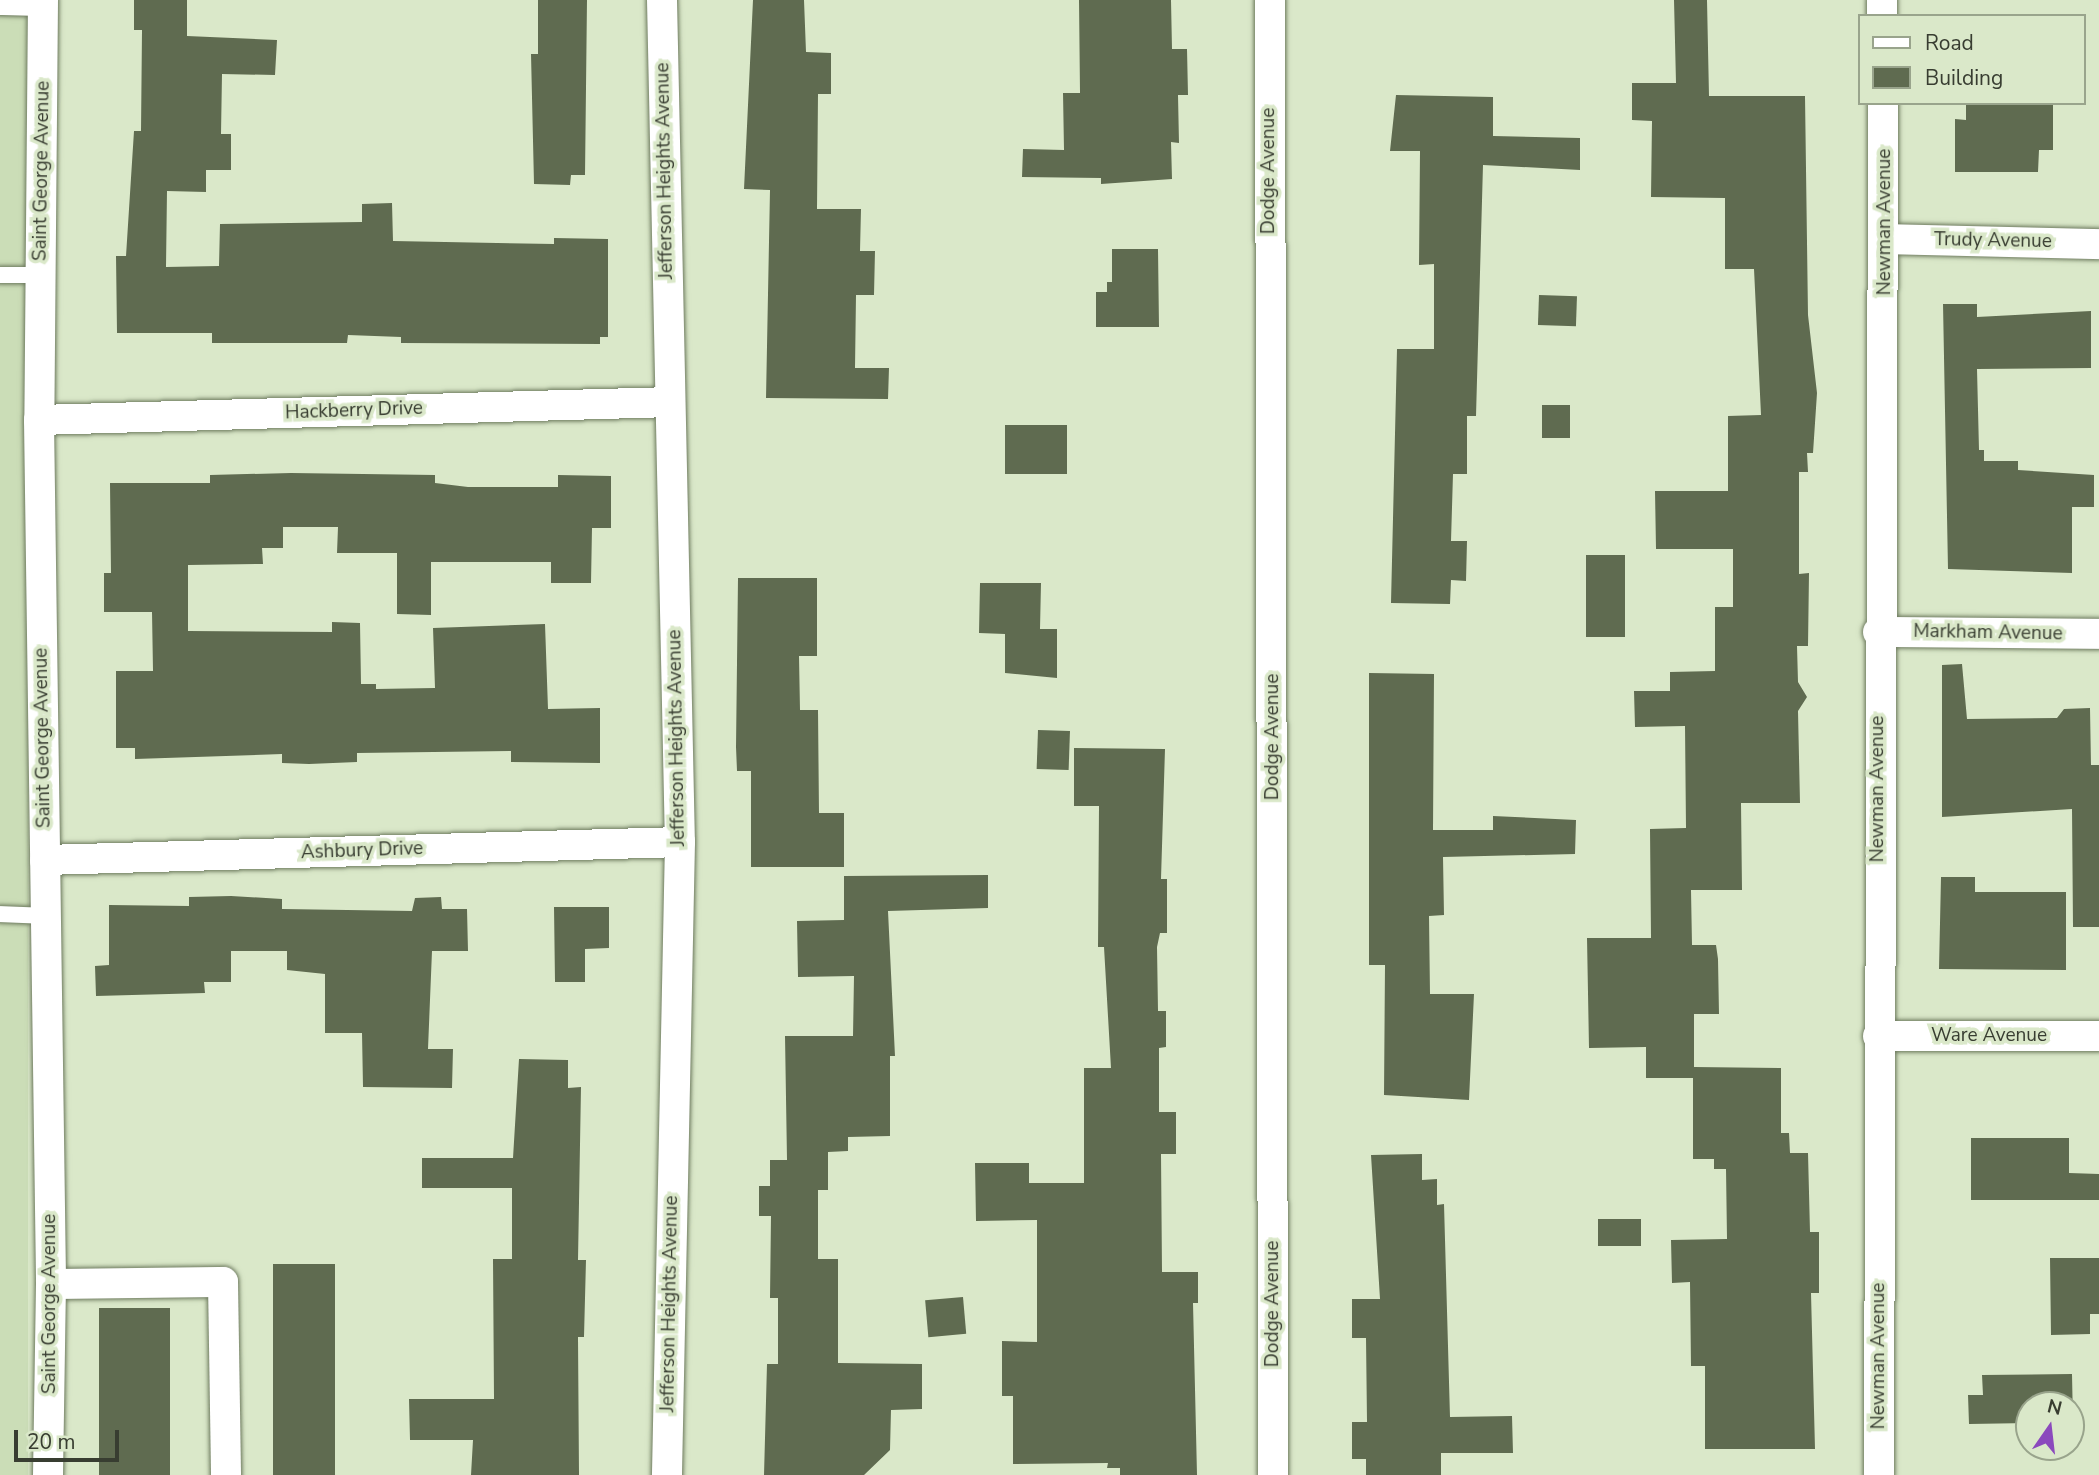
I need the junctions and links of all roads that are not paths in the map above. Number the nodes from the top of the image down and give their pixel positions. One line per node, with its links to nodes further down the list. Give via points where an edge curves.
1 (662, 0): 10 (street, Jefferson Heights Avenue)
2 (1270, 0): 24 (street, Dodge Avenue)
3 (43, 4): 4 (lane); 9 (street, Saint George Avenue)
4 (0, 7)
5 (1883, 105): 6 (street, Newman Avenue)
6 (1887, 239): 7 (street, Trudy Avenue); 12 (street, Newman Avenue)
7 (2099, 244)
8 (0, 275): 9 (lane)
9 (41, 275): 11 (street, Saint George Avenue)
10 (670, 402): 11 (street, Hackberry Drive); 14 (street, Jefferson Heights Avenue)
11 (39, 420): 15 (street, Saint George Avenue)
12 (1878, 632): 13 (street, Markham Avenue); 18 (street, Newman Avenue)
13 (2099, 634)
14 (680, 842): 15 (street, Ashbury Drive); 23 (street, Jefferson Heights Avenue)
15 (45, 860): 17 (street, Saint George Avenue)
16 (0, 914): 17 (lane)
17 (46, 916): 20 (street, Saint George Avenue)
18 (1878, 1036): 19 (street, Ware Avenue); 25 (street, Newman Avenue)
19 (2099, 1036)
20 (51, 1284): 21 (street, Saint George Avenue); 22 (street, via 223,1282)
21 (48, 1475)
22 (226, 1475)
23 (667, 1475)
24 (1273, 1475)
25 (1879, 1475)

